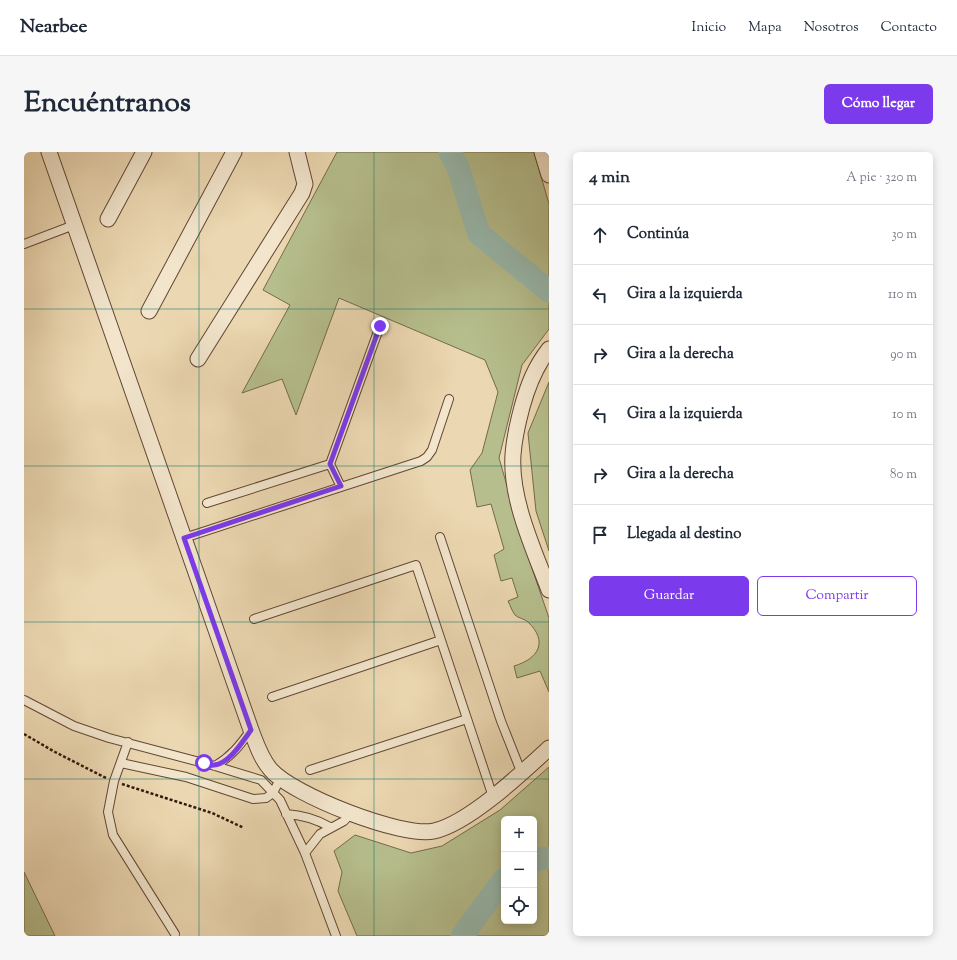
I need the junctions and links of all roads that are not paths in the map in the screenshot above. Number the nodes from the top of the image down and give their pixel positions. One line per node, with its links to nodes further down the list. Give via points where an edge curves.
1 (49, 152): 8 (street)
2 (144, 152): 7 (street)
3 (234, 152): 10 (street)
4 (297, 152): 13 (street, via 305,184 302,193)
5 (542, 152): 6 (street)
6 (549, 175)
7 (108, 219)
8 (74, 225): 9 (lane); 19 (street)
9 (24, 244)
10 (149, 311)
11 (380, 326): 15 (lane)
12 (549, 349): 20 (street, via 537,365 527,390 512,456 515,487 525,526)
13 (198, 359)
14 (449, 399): 16 (lane, via 432,450 427,457)
15 (330, 464): 16 (lane); 17 (lane)
16 (341, 486): 19 (lane)
17 (206, 503)
18 (440, 537): 32 (lane, via 501,721)
19 (184, 538): 26 (street)
20 (549, 590)
21 (254, 619): 22 (lane, via 416,565)
22 (440, 640): 23 (lane); 25 (lane)
23 (272, 697)
24 (24, 700): 27 (lane, via 74,726)
25 (467, 719): 31 (lane); 35 (lane)
26 (251, 730): 30 (lane, via 237,750); 33 (street, via 271,770)
27 (128, 742): 29 (lane); 30 (lane)
28 (549, 748): 32 (street)
29 (121, 763): 34 (lane, via 186,777 253,799 266,798); 40 (lane, via 114,781 108,812 113,835)
30 (215, 766): 34 (lane, via 261,780)
31 (310, 770)
32 (522, 774): 35 (street)
33 (283, 779): 34 (lane); 36 (street, via 295,788)
34 (274, 793): 37 (lane)
35 (493, 796): 36 (street, via 459,821 434,831 414,832 392,827)
36 (352, 812): 38 (lane, via 344,821)
37 (286, 814): 38 (lane, via 319,821); 39 (lane)
38 (330, 828): 39 (lane, via 320,834)
39 (305, 853): 41 (lane)
40 (175, 934)
41 (336, 936)

